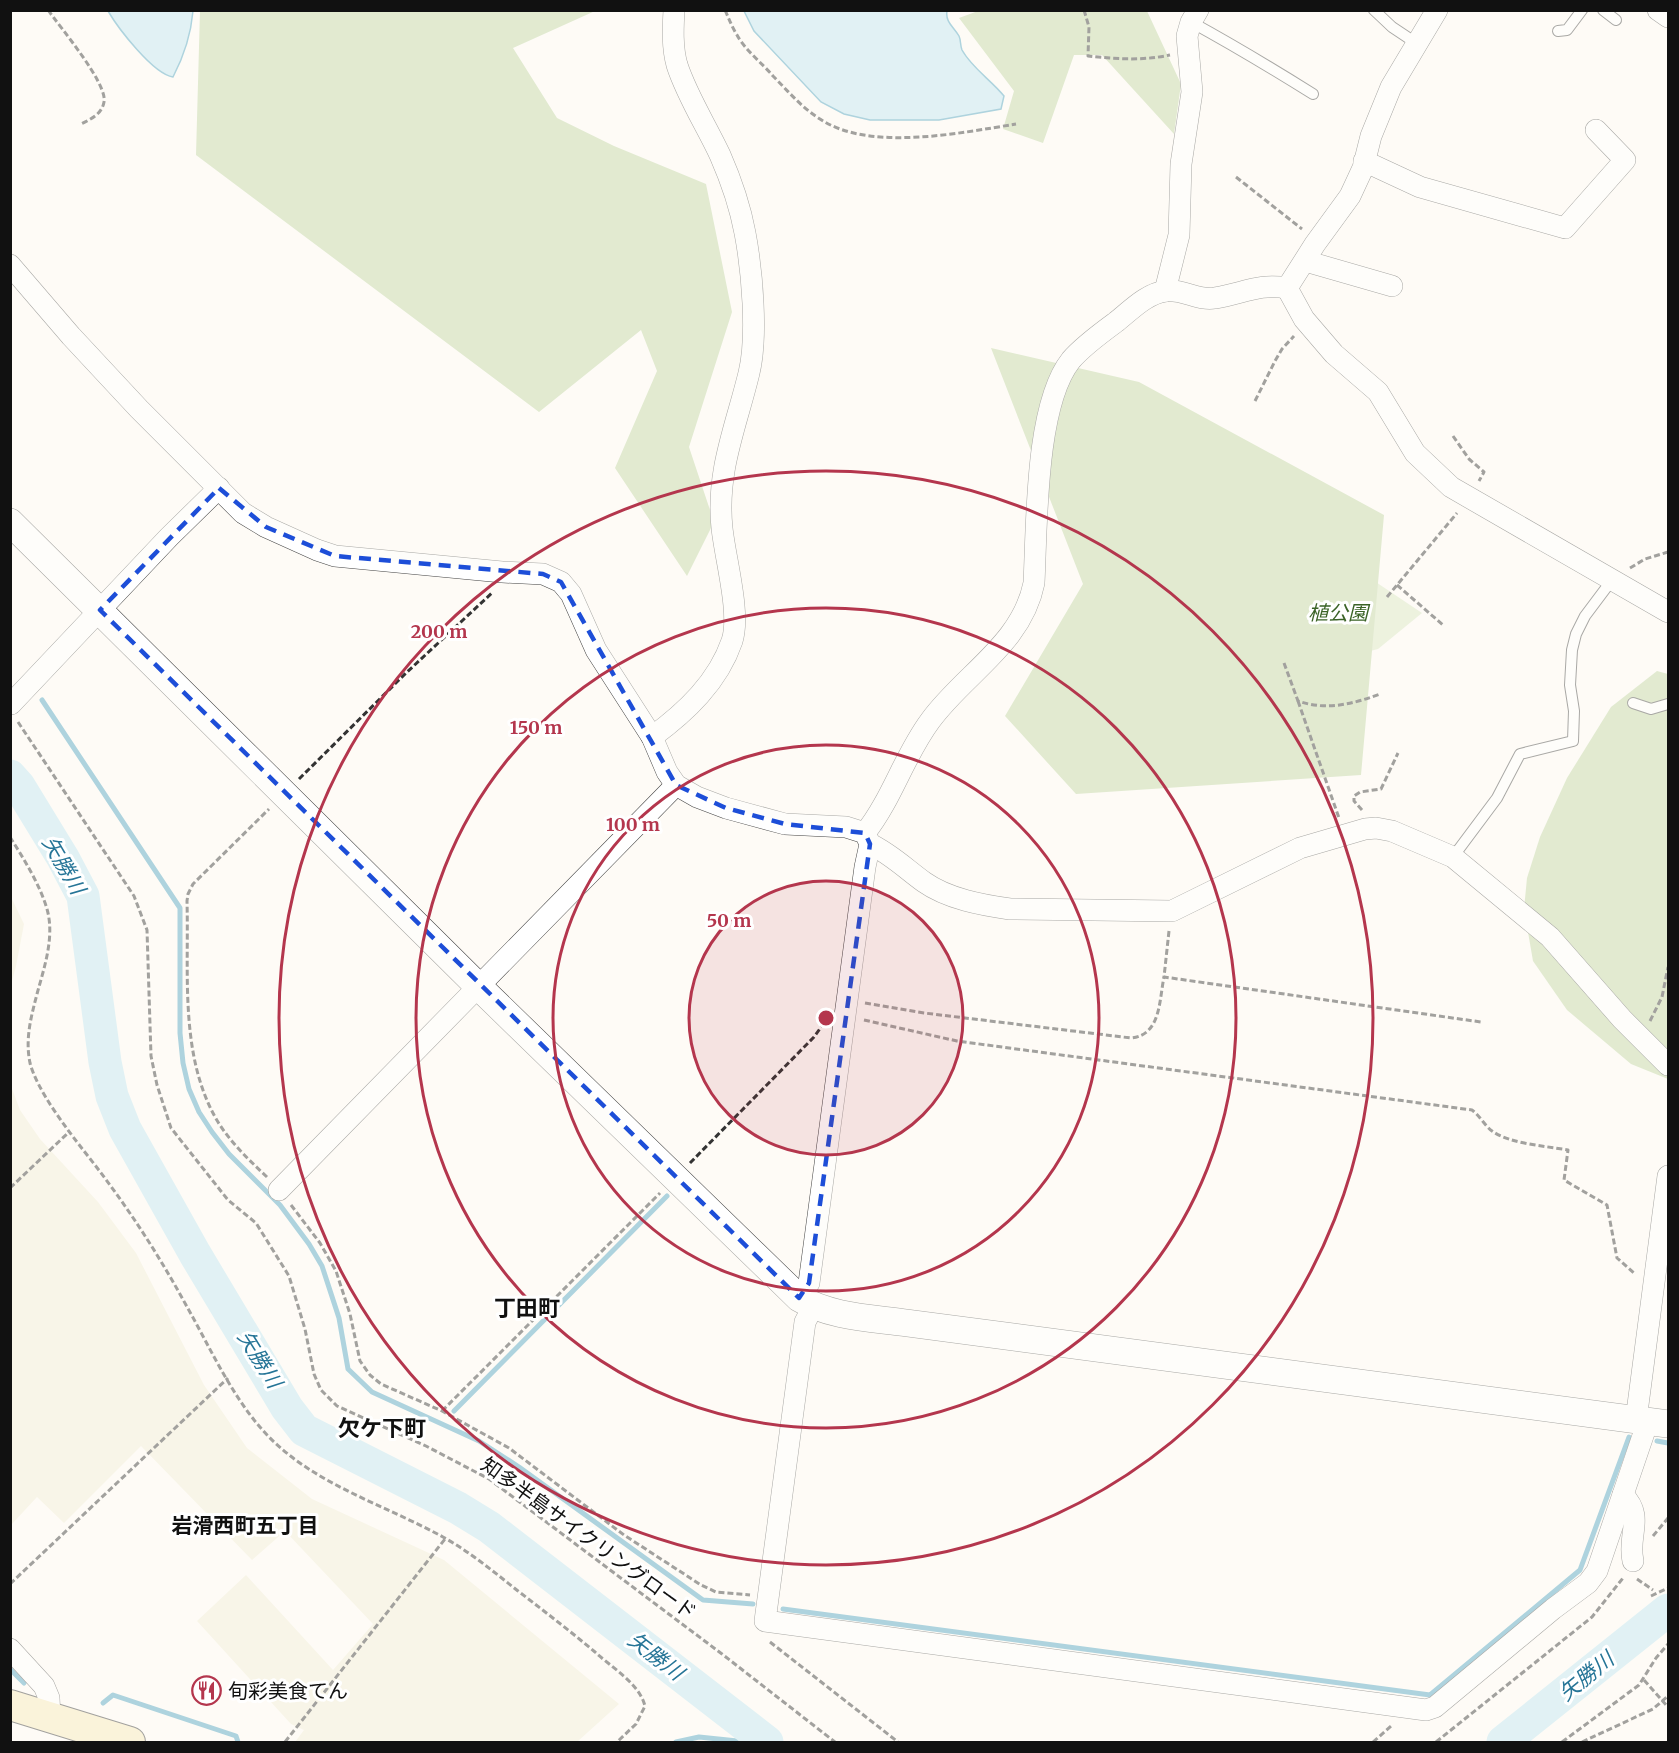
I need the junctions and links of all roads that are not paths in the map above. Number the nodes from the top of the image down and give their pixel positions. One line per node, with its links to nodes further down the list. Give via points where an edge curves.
1 (674, 10): 26 (street, via 677,64 737,197 745,235 753,337 750,371 722,480 721,527 734,611 733,638 724,662 708,686)
2 (1374, 10): 9 (lane)
3 (1437, 10): 9 (street)
4 (1582, 10): 8 (lane, via 1567,30)
5 (1603, 10): 7 (lane)
6 (1195, 16): 10 (lane, via 1253,59); 17 (street, via 1187,36 1192,92 1181,164 1179,235)
7 (1616, 20)
8 (1558, 31)
9 (1416, 43): 12 (street, via 1391,87)
10 (1313, 94)
11 (1596, 130): 12 (street, via 1625,160 1565,228 1420,187)
12 (1364, 162): 13 (street, via 1350,196)
13 (1305, 261): 15 (street); 16 (street)
14 (10, 265): 18 (street, via 71,336)
15 (1392, 286)
16 (1287, 288): 17 (street, via 1271,285 1214,299); 20 (street, via 1304,318 1334,354 1378,392 1414,453 1451,487)
17 (1165, 291): 28 (street, via 1143,301 1099,335 1071,361 1056,387 1041,462 1031,600 1011,636 931,719)
18 (219, 488): 21 (street); 26 (street, via 243,513 266,527 335,556 543,573 561,582 571,594 596,650)
19 (10, 522): 21 (street)
20 (1615, 581): 22 (street); 29 (lane, via 1585,616 1576,634 1570,684 1573,741 1520,754 1497,798)
21 (100, 610): 25 (street); 30 (street)
22 (1668, 612)
23 (1633, 703): 24 (lane, via 1651,709)
24 (1668, 704)
25 (14, 712)
26 (652, 737): 27 (street)
27 (676, 785): 28 (street, via 726,808 785,824 846,827); 30 (street)
28 (868, 838): 29 (street, via 927,884 956,897 992,906 1100,911 1172,911 1300,849 1365,829 1392,831); 34 (street)
29 (1452, 857): 31 (street, via 1551,937)
30 (478, 986): 33 (street); 34 (street)
31 (1668, 1065)
32 (1668, 1176): 35 (street, via 1654,1286)
33 (279, 1190)
34 (806, 1302): 35 (street, via 837,1313); 36 (street, via 765,1621 1426,1710 1435,1707 1588,1583 1597,1571)
35 (1651, 1422): 36 (street)
36 (1623, 1495): 37 (street, via 1635,1513)
37 (1633, 1569)
38 (10, 1649): 40 (street, via 44,1686)
39 (10, 1705): 40 (main road)
40 (50, 1718): 41 (main road)
41 (130, 1743)

